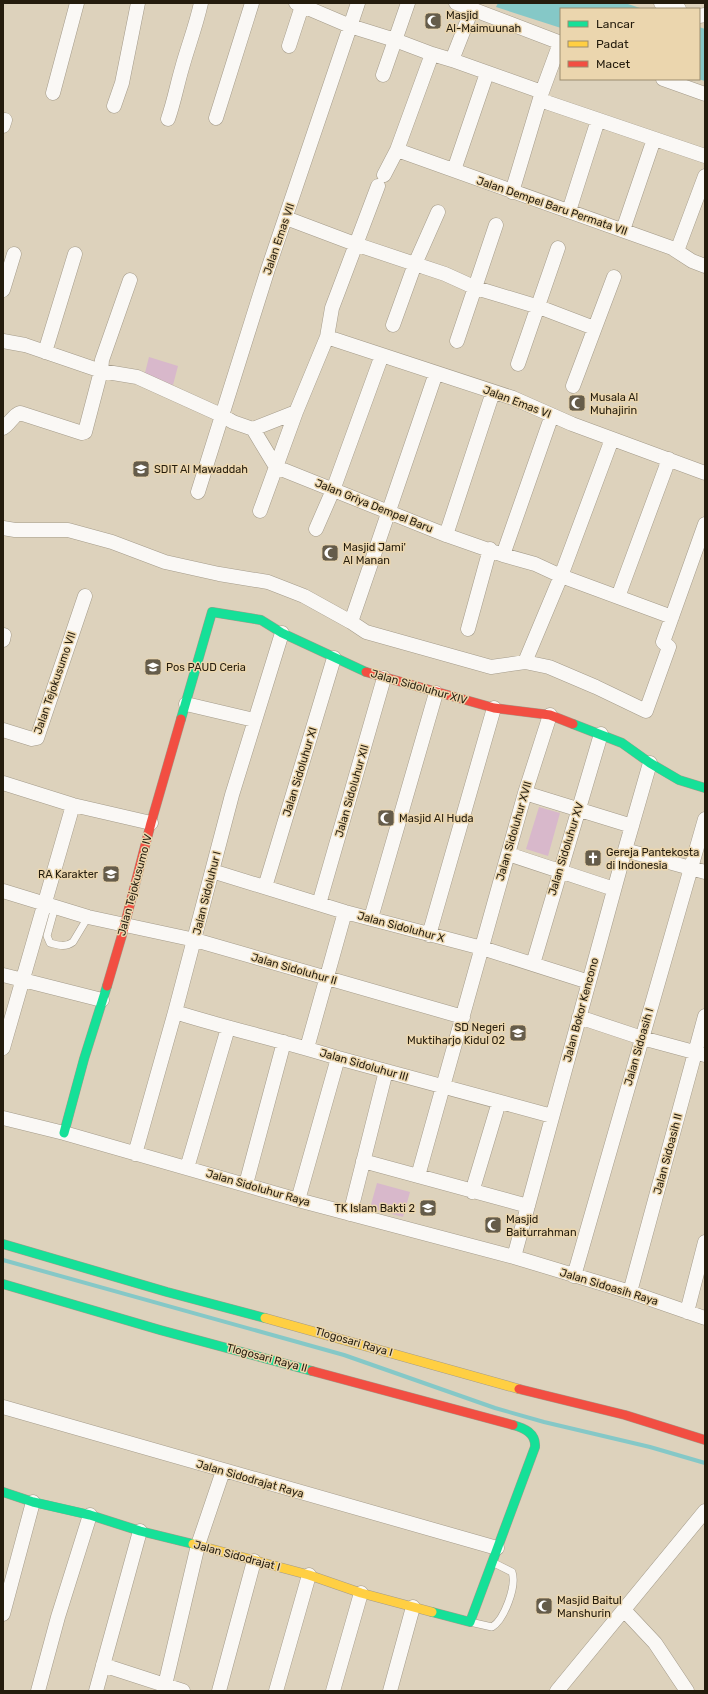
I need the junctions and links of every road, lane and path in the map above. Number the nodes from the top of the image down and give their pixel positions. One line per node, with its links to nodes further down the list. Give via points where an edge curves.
1 (77, 3): 22 (street)
2 (138, 3): 25 (street, via 122,83)
3 (201, 3): 27 (street)
4 (252, 3): 26 (street)
5 (358, 3): 12 (street, Jalan Emas VII)
6 (408, 3): 13 (street)
7 (456, 3): 10 (street)
8 (661, 3): 11 (street)
9 (300, 4): 12 (street); 15 (street)
10 (472, 8): 14 (street); 18 (street)
11 (676, 8)
12 (350, 26): 13 (street); 37 (street, Jalan Emas VII)
13 (395, 40): 17 (street); 20 (street)
14 (560, 43)
15 (289, 46)
16 (560, 46): 24 (street)
17 (432, 54): 18 (street); 30 (street)
18 (452, 60): 19 (street)
19 (487, 72): 24 (street); 32 (street)
20 (383, 75)
21 (666, 80): 23 (street)
22 (53, 93)
23 (705, 94)
24 (541, 96): 28 (street); 34 (street)
25 (114, 106)
26 (216, 118)
27 (168, 119)
28 (598, 120): 29 (street); 35 (street)
29 (654, 139): 31 (street); 39 (street)
30 (397, 150): 32 (street, Jalan Dempel Baru Permata VII); 40 (street, via 381,180)
31 (705, 156)
32 (454, 170): 34 (street, Jalan Dempel Baru Permata VII)
33 (705, 176): 42 (street)
34 (512, 192): 35 (street, Jalan Dempel Baru Permata VII)
35 (569, 211): 39 (street, Jalan Dempel Baru Permata VII)
36 (438, 212): 45 (street)
37 (286, 218): 40 (street); 66 (street, Jalan Emas VII)
38 (496, 225): 49 (street)
39 (623, 230): 42 (street, Jalan Dempel Baru Permata VII)
40 (355, 244): 45 (street); 54 (street, via 332,308)
41 (558, 248): 51 (street)
42 (677, 251): 46 (street, Jalan Dempel Baru Permata VII)
43 (14, 254): 50 (street)
44 (75, 254): 57 (street)
45 (415, 264): 49 (street); 52 (street)
46 (705, 266)
47 (614, 277): 53 (street)
48 (130, 280): 60 (street, via 102,360)
49 (476, 288): 51 (street); 56 (street)
50 (3, 290)
51 (538, 307): 53 (street); 59 (street)
52 (393, 325)
53 (594, 328): 62 (street)
54 (327, 337): 58 (street, Jalan Emas VI); 64 (street)
55 (3, 340): 57 (street)
56 (457, 341)
57 (45, 352): 60 (street)
58 (382, 355): 61 (street, Jalan Emas VI); 73 (street)
59 (518, 364)
60 (101, 371): 66 (street, via 138,377); 67 (street, via 85,432 20,412)
61 (436, 373): 63 (street, Jalan Emas VI); 76 (street)
62 (573, 386)
63 (493, 392): 65 (street, Jalan Emas VI); 80 (street)
64 (296, 412): 68 (street); 71 (street)
65 (552, 414): 69 (street, Jalan Emas VI); 82 (street)
66 (221, 415): 68 (street); 74 (street, Jalan Emas VII)
67 (3, 428)
68 (253, 429): 71 (street)
69 (612, 439): 70 (street, Jalan Emas VI); 83 (street)
70 (669, 459): 72 (street, Jalan Emas VI); 85 (street)
71 (276, 467): 73 (street, Jalan Griya Dempel Baru); 75 (street)
72 (705, 473)
73 (333, 490): 76 (street, Jalan Griya Dempel Baru); 79 (street)
74 (198, 492)
75 (260, 511)
76 (388, 512): 80 (street, Jalan Griya Dempel Baru); 87 (street)
77 (705, 524): 86 (street)
78 (3, 528): 87 (street, via 68,530 112,542 165,562 268,582 291,590)
79 (316, 529)
80 (446, 535): 81 (street, Jalan Griya Dempel Baru)
81 (490, 549): 82 (street, Jalan Griya Dempel Baru); 88 (street)
82 (503, 555): 83 (street, Jalan Griya Dempel Baru, via 535,564)
83 (561, 576): 85 (street, Jalan Griya Dempel Baru); 92 (street)
84 (85, 596): 99 (street, Jalan Tejokusumo VII, via 37,738)
85 (618, 597): 86 (street, Jalan Griya Dempel Baru)
86 (672, 616): 92 (street, via 663,642 669,647 646,711 596,686 549,667)
87 (351, 622): 92 (street, via 366,632 491,667)
88 (468, 629)
89 (282, 633): 90 (street, Jalan Sidoluhur XIV, via 260,620 212,612); 91 (street, Jalan Sidoluhur XIV); 98 (street, Jalan Sidoluhur I)
90 (204, 635): 95 (street, Jalan Tejokusumo IV)
91 (334, 658): 93 (street, Jalan Sidoluhur XIV); 116 (street, Jalan Sidoluhur XI)
92 (525, 662)
93 (384, 678): 94 (street, Jalan Sidoluhur XIV); 119 (street, Jalan Sidoluhur XII)
94 (436, 693): 96 (street, Jalan Sidoluhur XIV); 123 (street)
95 (186, 704): 98 (street); 108 (street, Jalan Tejokusumo IV)
96 (494, 708): 97 (street, Jalan Sidoluhur XIV); 125 (street)
97 (550, 716): 100 (street, Jalan Sidoluhur XIV); 104 (street, Jalan Sidoluhur XVII)
98 (254, 720): 113 (street, Jalan Sidoluhur I)
99 (3, 731)
100 (601, 734): 101 (street, Jalan Sidoluhur XIV, via 622,743); 106 (street, Jalan Sidoluhur XV)
101 (650, 763): 103 (street, Jalan Sidoluhur XIV, via 679,780); 109 (street, Jalan Bokor Kencono)
102 (3, 783): 105 (street)
103 (705, 788)
104 (525, 792): 106 (street); 111 (street, Jalan Sidoluhur XVII)
105 (73, 805): 108 (street); 120 (street)
106 (578, 809): 109 (street); 114 (street, Jalan Sidoluhur XV)
107 (705, 819): 112 (street, Jalan Sidoasih I)
108 (151, 823): 124 (street, Jalan Tejokusumo IV)
109 (632, 826): 110 (street, Jalan Bokor Kencono)
110 (625, 850): 112 (street); 117 (street, Jalan Bokor Kencono)
111 (508, 854): 114 (street); 127 (street, Jalan Sidoluhur XVII)
112 (691, 867): 115 (street); 139 (street, Jalan Sidoasih I)
113 (212, 871): 116 (street, Jalan Sidoluhur X); 126 (street, Jalan Sidoluhur I)
114 (559, 871): 117 (street); 128 (street, Jalan Sidoluhur XV)
115 (705, 872)
116 (265, 887): 119 (street, Jalan Sidoluhur X)
117 (614, 889): 132 (street, Jalan Bokor Kencono)
118 (3, 891): 120 (street, Jalan Sidoluhur II)
119 (319, 904): 121 (street, Jalan Sidoluhur X)
120 (50, 905): 122 (street, Jalan Sidoluhur II); 122 (lane, via 47,936 50,943 62,947 73,942); 131 (street)
121 (345, 912): 123 (street, Jalan Sidoluhur X); 130 (street)
122 (88, 917): 124 (street, Jalan Sidoluhur II)
123 (372, 918): 125 (street, Jalan Sidoluhur X)
124 (125, 925): 126 (street, Jalan Sidoluhur II); 133 (street, Jalan Tejokusumo IV)
125 (429, 935): 127 (street, Jalan Sidoluhur X)
126 (195, 940): 130 (street, Jalan Sidoluhur II); 134 (street, Jalan Sidoluhur I)
127 (482, 948): 128 (street, Jalan Sidoluhur X); 136 (street, Jalan Sidoluhur XVII)
128 (532, 964): 132 (street, Jalan Sidoluhur X)
129 (3, 974): 131 (street)
130 (327, 979): 136 (street, Jalan Sidoluhur II); 142 (street)
131 (23, 980): 133 (street); 141 (street)
132 (589, 982): 137 (street, Jalan Bokor Kencono)
133 (102, 1000): 150 (street, Jalan Tejokusumo IV)
134 (176, 1012): 138 (street, Jalan Sidoluhur III); 151 (street, Jalan Sidoluhur I)
135 (705, 1016): 143 (street, Jalan Sidoasih II)
136 (463, 1017): 146 (street, Jalan Sidoluhur XVII)
137 (579, 1017): 139 (street); 148 (street, Jalan Bokor Kencono)
138 (228, 1028): 140 (street, Jalan Sidoluhur III); 153 (street)
139 (642, 1038): 143 (street); 163 (street, Jalan Sidoasih I)
140 (284, 1042): 142 (street, Jalan Sidoluhur III); 155 (street)
141 (3, 1048)
142 (307, 1048): 144 (street, Jalan Sidoluhur III)
143 (700, 1053): 165 (street, Jalan Sidoasih II)
144 (338, 1058): 145 (street, Jalan Sidoluhur III); 157 (street)
145 (386, 1071): 146 (street, Jalan Sidoluhur III); 152 (street)
146 (443, 1086): 147 (street, Jalan Sidoluhur III); 154 (street, Jalan Sidoluhur XVII)
147 (499, 1102): 148 (street, Jalan Sidoluhur III); 156 (street)
148 (552, 1116): 158 (street, Jalan Bokor Kencono)
149 (3, 1118): 150 (street, Jalan Sidoluhur Raya)
150 (64, 1133): 151 (street, Jalan Sidoluhur Raya)
151 (136, 1154): 153 (street, Jalan Sidoluhur Raya)
152 (363, 1161): 154 (street); 159 (street)
153 (187, 1168): 155 (street, Jalan Sidoluhur Raya)
154 (418, 1176): 156 (street)
155 (246, 1184): 157 (street, Jalan Sidoluhur Raya)
156 (472, 1192): 158 (street)
157 (298, 1200): 159 (street, Jalan Sidoluhur Raya)
158 (528, 1206): 162 (street, Jalan Bokor Kencono)
159 (350, 1214): 162 (street, Jalan Sidoluhur Raya)
160 (705, 1242): 166 (street)
161 (3, 1244): 169 (street, Tlogosari Raya I, via 505,1386 625,1415)
162 (514, 1258): 163 (street, Jalan Sidoasih Raya)
163 (574, 1276): 165 (street, Jalan Sidoasih Raya)
164 (3, 1284): 177 (street, Tlogosari Raya II, via 160,1330 522,1428 531,1433 535,1442 531,1459)
165 (630, 1292): 166 (street, Jalan Sidoasih Raya)
166 (687, 1312): 167 (street, Jalan Sidoasih Raya)
167 (705, 1318)
168 (3, 1407): 170 (street, Jalan Sidodrajat Raya)
169 (705, 1440)
170 (222, 1471): 176 (street); 177 (street, Jalan Sidodrajat Raya)
171 (3, 1492): 172 (street, Jalan Sidodrajat I)
172 (33, 1502): 174 (street, Jalan Sidodrajat I); 184 (street)
173 (705, 1511): 183 (street)
174 (90, 1515): 175 (street, Jalan Sidodrajat I); 188 (street)
175 (140, 1532): 176 (street, Jalan Sidodrajat I); 186 (street)
176 (198, 1545): 178 (street, Jalan Sidodrajat I); 187 (street)
177 (496, 1548): 179 (street)
178 (254, 1561): 180 (street, Jalan Sidodrajat I); 191 (street)
179 (492, 1562): 185 (street); 185 (lane, via 512,1572 514,1583 508,1603 492,1627)
180 (309, 1575): 181 (street, Jalan Sidodrajat I); 192 (street)
181 (361, 1593): 182 (street, Jalan Sidodrajat I); 193 (street)
182 (413, 1607): 185 (street, Jalan Sidodrajat I); 194 (street)
183 (624, 1610): 195 (street); 196 (street, via 655,1642)
184 (3, 1614)
185 (470, 1622)
186 (103, 1665): 187 (street); 189 (street)
187 (165, 1685): 190 (street)
188 (38, 1691)
189 (96, 1691)
190 (183, 1691)
191 (219, 1691)
192 (276, 1691)
193 (334, 1691)
194 (390, 1691)
195 (557, 1691)
196 (687, 1691)

